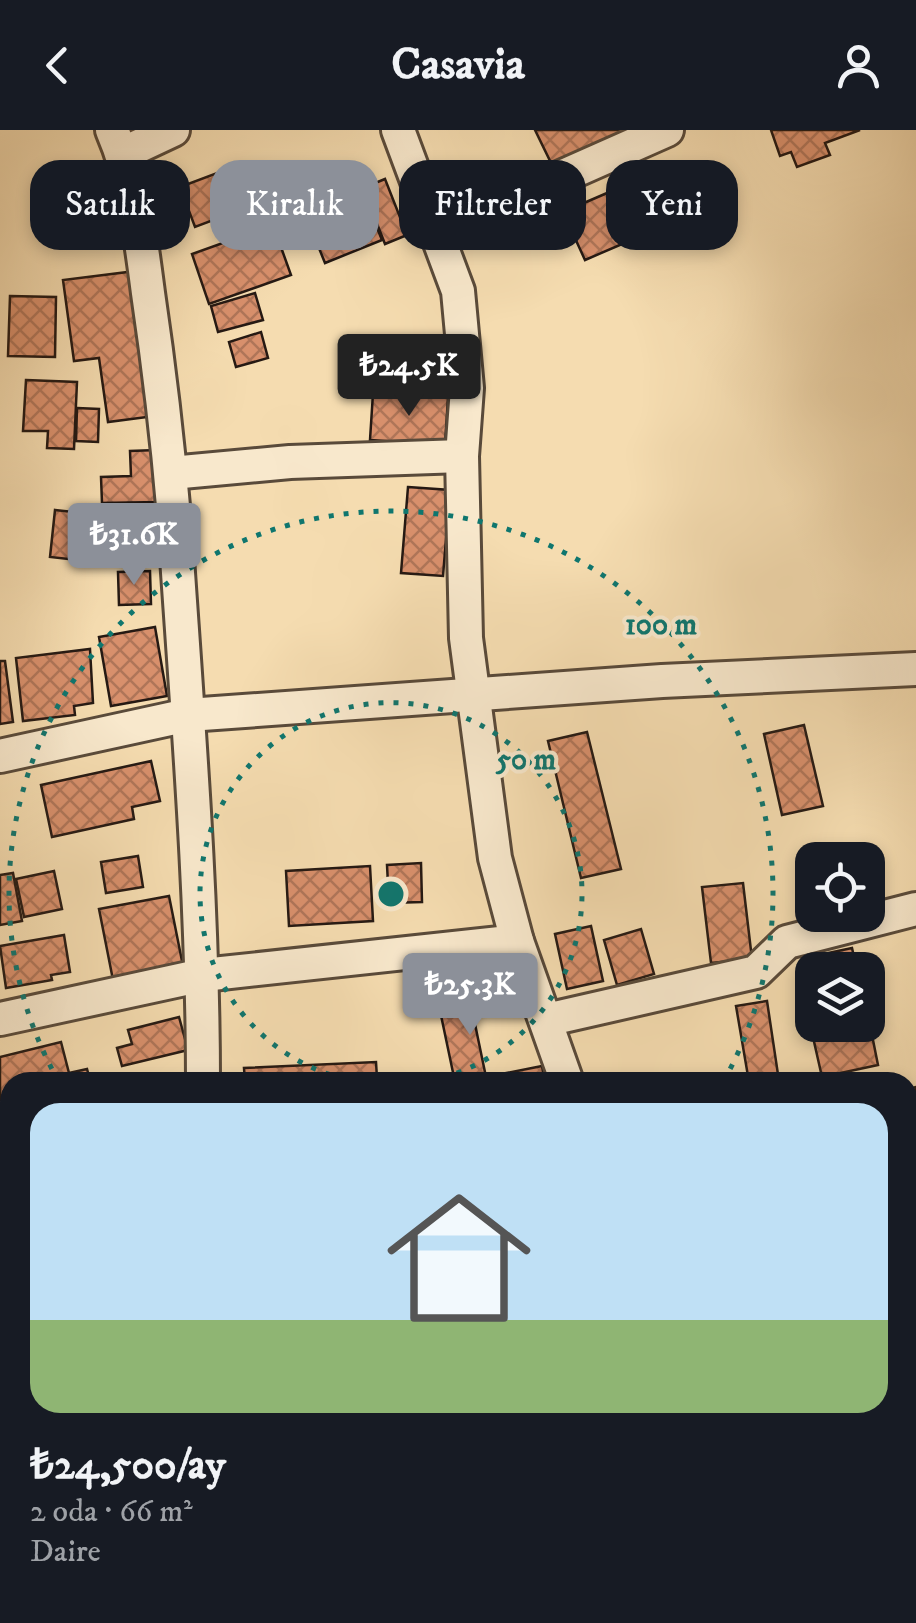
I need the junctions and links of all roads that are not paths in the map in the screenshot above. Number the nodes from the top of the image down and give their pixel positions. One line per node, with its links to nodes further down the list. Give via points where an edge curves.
1 (173, 130): 4 (street)
2 (398, 130): 5 (street)
3 (667, 130): 6 (street)
4 (117, 142): 9 (street, via 141,244)
5 (409, 160)
6 (586, 166)
7 (443, 250): 8 (street, via 458,292 468,388)
8 (462, 456): 9 (street); 11 (street)
9 (171, 473): 12 (street)
10 (916, 670): 11 (street)
11 (472, 693): 12 (street); 15 (street, via 494,858)
12 (188, 715): 13 (street); 16 (street)
13 (0, 756)
14 (916, 910): 18 (street, via 787,942 756,972)
15 (517, 941): 16 (street); 18 (street)
16 (203, 975): 17 (street); 19 (street)
17 (0, 1019)
18 (546, 1020): 20 (street)
19 (203, 1072)
20 (564, 1072)

